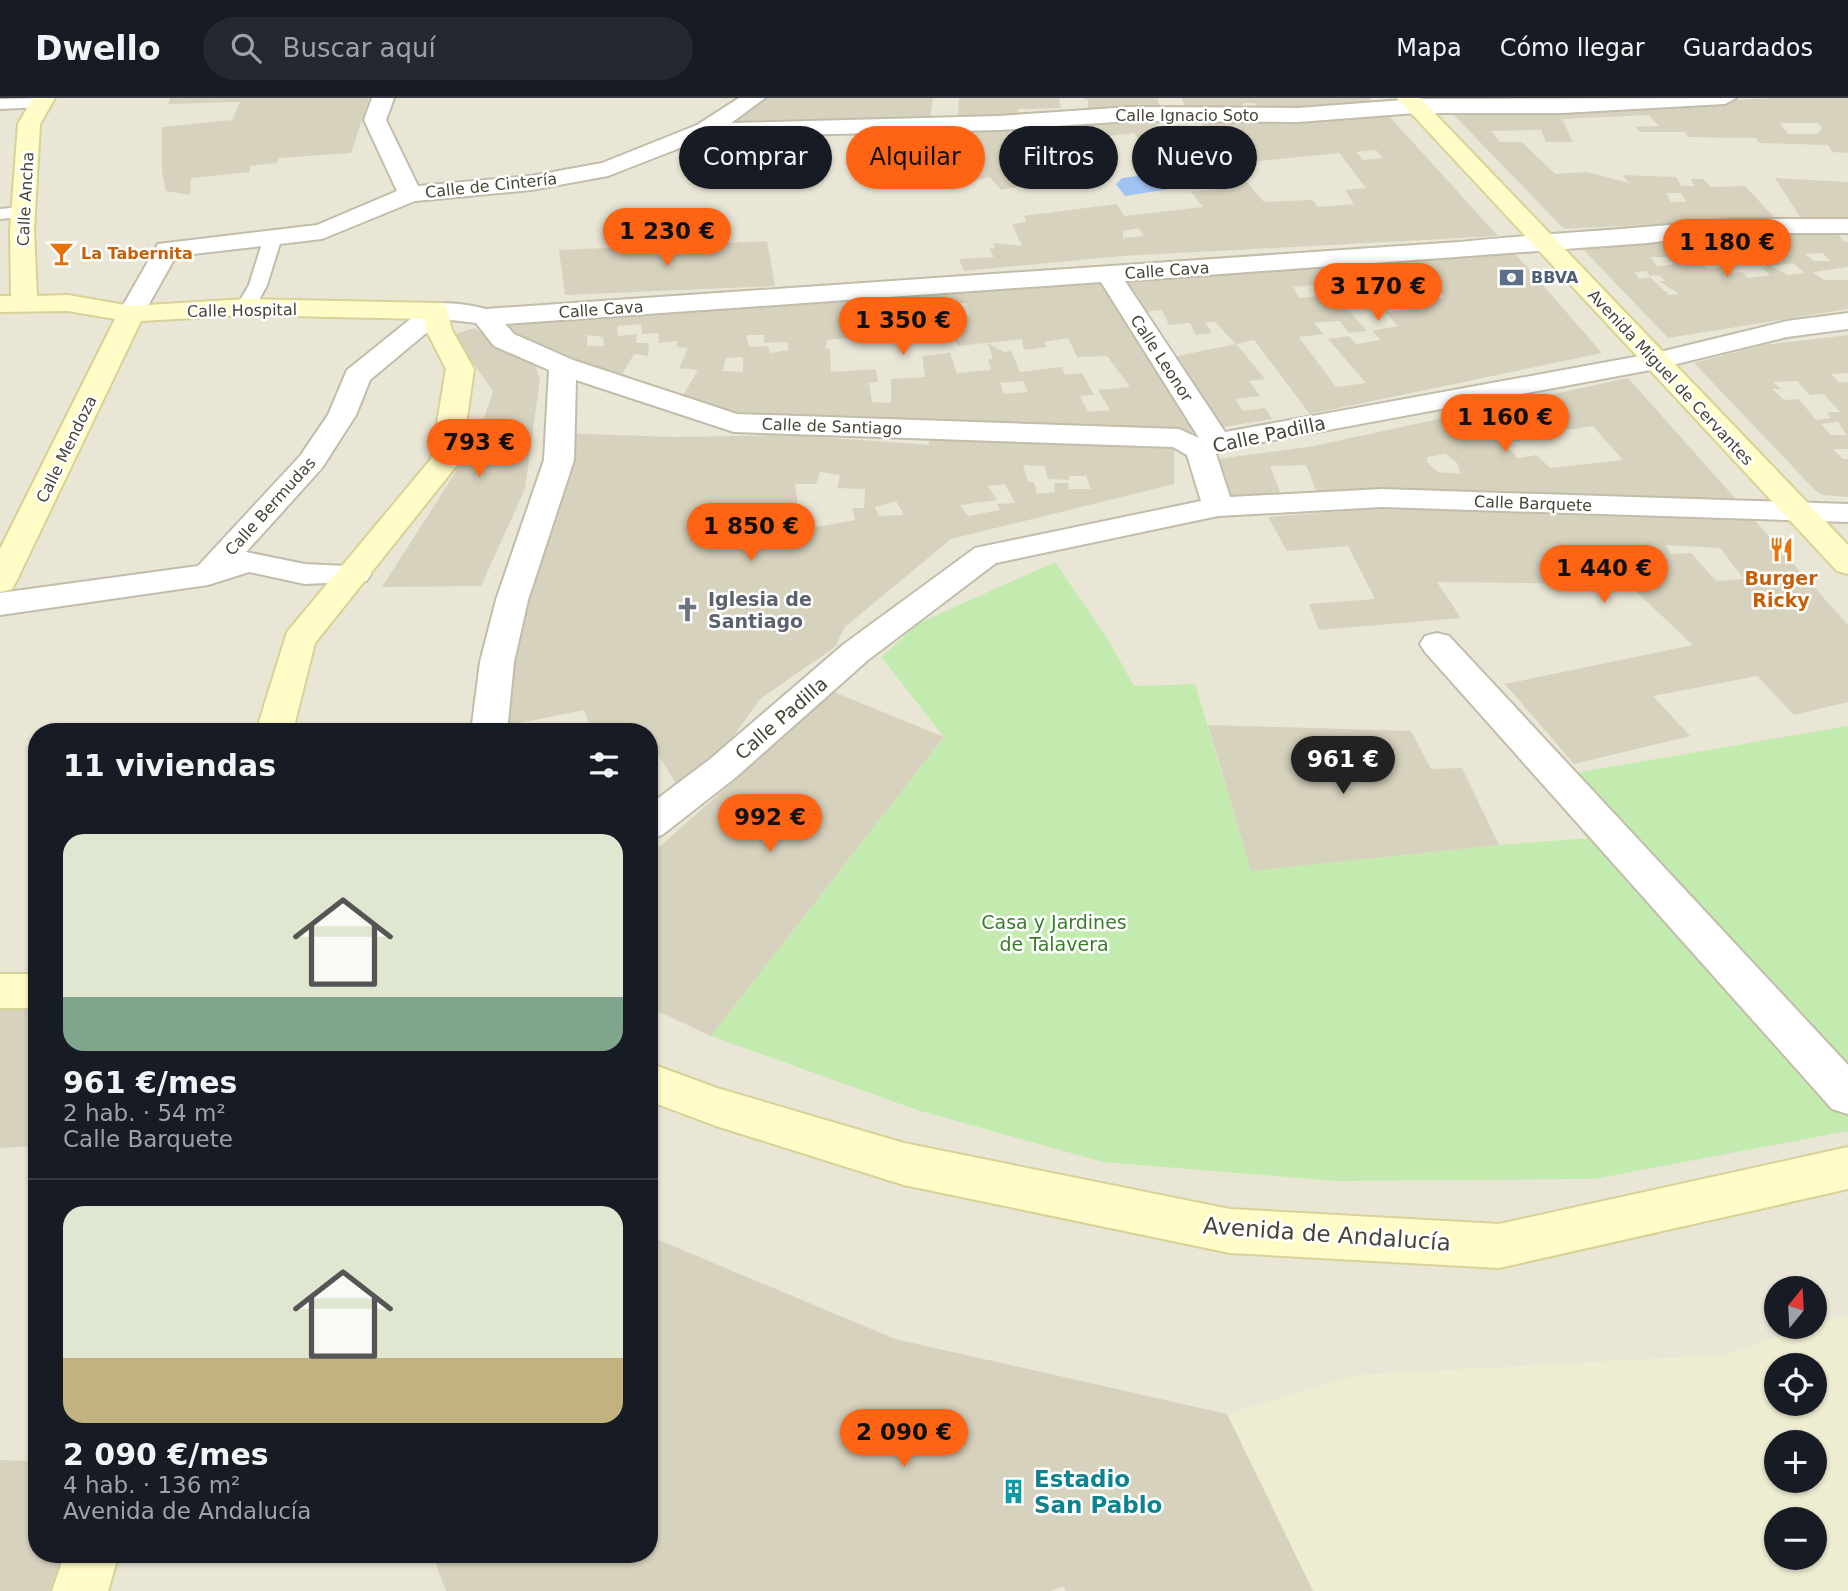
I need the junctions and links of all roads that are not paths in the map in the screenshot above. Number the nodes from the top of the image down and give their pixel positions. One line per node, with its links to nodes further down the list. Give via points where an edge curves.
1 (383, 98): 11 (street, via 375,120)
2 (754, 98): 8 (street, Calle de Cintería)
3 (1725, 98): 5 (street, Calle Ignacio Soto, via 1562,106)
4 (43, 100): 6 (lane); 12 (street, Calle Ancha, via 29,124)
5 (1412, 102): 7 (street, Calle Ignacio Soto, via 1298,115); 15 (street, Avenida Miguel de Cervantes)
6 (0, 104)
7 (1171, 106): 9 (street, Calle Ignacio Soto, via 999,123)
8 (711, 126)
9 (832, 127)
10 (679, 140): 11 (street, Calle de Cintería, via 608,169 531,183)
11 (411, 194): 14 (street, Calle de Cintería, via 322,232)
12 (12, 213): 17 (street, Calle Ancha)
13 (1848, 226): 15 (street, Calle Cava, via 1731,226)
14 (273, 237): 18 (lane); 20 (street, Calle de Cintería, via 167,249)
15 (1542, 241): 16 (street, Calle Cava); 23 (street, Avenida Miguel de Cervantes)
16 (1108, 274): 21 (street, Calle Cava); 25 (street, Calle Leonor)
17 (12, 304): 20 (street, Calle Hospital, via 68,303)
18 (246, 307): 19 (street, Calle Hospital); 20 (street, Calle Hospital)
19 (437, 311): 21 (street, Calle Hospital); 30 (street, via 439,330 460,369 446,460); 31 (street, Calle Bermudas, via 357,376 342,415 312,462)
20 (131, 314): 32 (street, Calle Mendoza)
21 (485, 317): 24 (street, Calle de Santiago, via 504,340)
22 (1848, 321): 23 (street, Calle Padilla, via 1787,330)
23 (1656, 361): 25 (street, Calle Padilla); 27 (street, Avenida Miguel de Cervantes)
24 (563, 366): 25 (street, Calle de Santiago, via 733,423 1180,438); 36 (street, via 559,460 512,600 497,662)
25 (1209, 446): 26 (street, Calle Padilla)
26 (1218, 507): 27 (street, Calle Barquete, via 1382,498); 37 (street, Calle Padilla, via 986,555 856,652 722,769)
27 (1798, 512): 28 (street, Calle Barquete); 29 (street, Avenida Miguel de Cervantes)
28 (1848, 513)
29 (1848, 564)
30 (355, 574): 31 (street, via 305,574 248,562); 35 (street, via 299,640)
31 (208, 575): 33 (street)
32 (0, 582)
33 (0, 604)
34 (1437, 644): 41 (street)
35 (277, 723)
36 (490, 723)
37 (658, 818)
38 (0, 990): 39 (street)
39 (28, 991)
40 (658, 1085): 42 (street, Avenida de Andalucía, via 904,1164 1230,1231 1499,1246)
41 (1848, 1096)
42 (1848, 1168)
43 (89, 1563): 44 (street)
44 (80, 1591)

